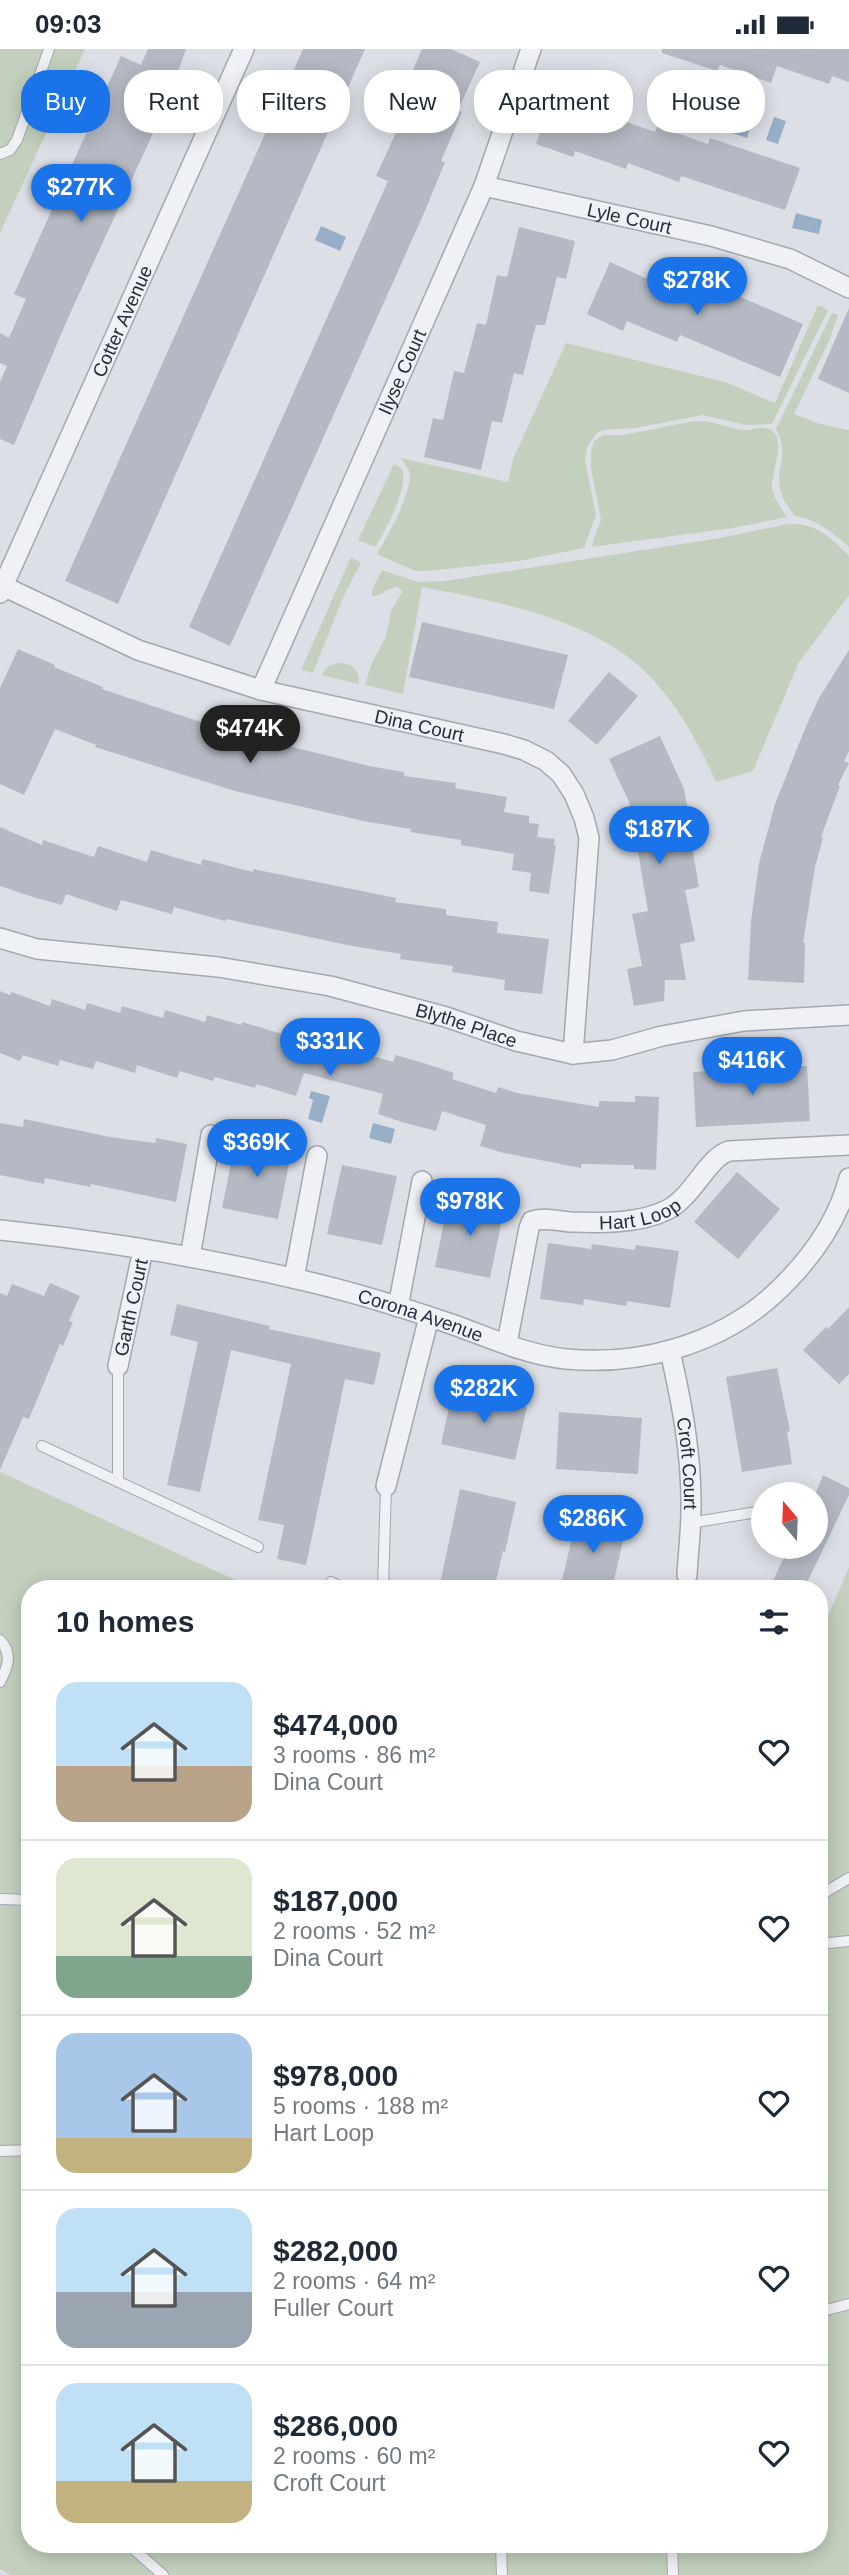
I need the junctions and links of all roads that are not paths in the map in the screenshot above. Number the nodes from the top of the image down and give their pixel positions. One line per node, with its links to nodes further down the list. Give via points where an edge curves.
1 (48, 49): 4 (lane, via 17,140)
2 (244, 49): 7 (street, Cotter Avenue)
3 (531, 49): 5 (street, Ilyse Court)
4 (0, 155)
5 (484, 186): 6 (street, Lyle Court, via 711,236 790,259); 8 (street, Ilyse Court)
6 (849, 288)
7 (2, 590): 8 (street, Dina Court, via 138,650)
8 (261, 690): 11 (street, Dina Court, via 504,744 546,761 561,774 574,794 589,838)
9 (0, 938): 11 (street, Blythe Place, via 37,949 218,967 330,986)
10 (849, 1015): 11 (street, Blythe Place, via 744,1021)
11 (573, 1054)
12 (211, 1135): 19 (street)
13 (849, 1145): 23 (street, Hart Loop, via 729,1151 718,1156 692,1190 666,1211 610,1221 532,1221)
14 (317, 1156): 20 (street)
15 (849, 1178): 24 (street, Corona Avenue, via 832,1222 789,1280 728,1327)
16 (422, 1181): 21 (street)
17 (0, 1230): 18 (street, Corona Avenue)
18 (143, 1250): 19 (street, Corona Avenue); 25 (street, Garth Court)
19 (190, 1257): 20 (street, Corona Avenue)
20 (294, 1278): 21 (street, Corona Avenue)
21 (398, 1307): 22 (street, Corona Avenue)
22 (429, 1317): 23 (street, Corona Avenue); 28 (street)
23 (507, 1343): 24 (street, Corona Avenue, via 565,1359 632,1358)
24 (670, 1351): 30 (street, Croft Court, via 689,1460)
25 (118, 1366): 27 (lane)
26 (42, 1446): 27 (lane)
27 (118, 1482): 31 (lane)
28 (386, 1486): 33 (lane)
29 (751, 1513): 30 (lane)
30 (690, 1523): 32 (street, Croft Court)
31 (258, 1547)
32 (687, 1575)
33 (383, 1580)
34 (0, 1640): 35 (lane, via 9,1661)
35 (0, 1682)
36 (849, 1878): 37 (lane)
37 (828, 1891)
38 (0, 1899): 39 (lane)
39 (21, 1900)
40 (849, 1941): 41 (lane)
41 (828, 1943)
42 (21, 2150): 43 (lane)
43 (0, 2151)
44 (849, 2304): 45 (lane)
45 (828, 2310)
46 (138, 2553): 49 (lane)
47 (501, 2553): 50 (lane)
48 (672, 2553): 51 (lane)
49 (163, 2575)
50 (502, 2575)
51 (673, 2575)

